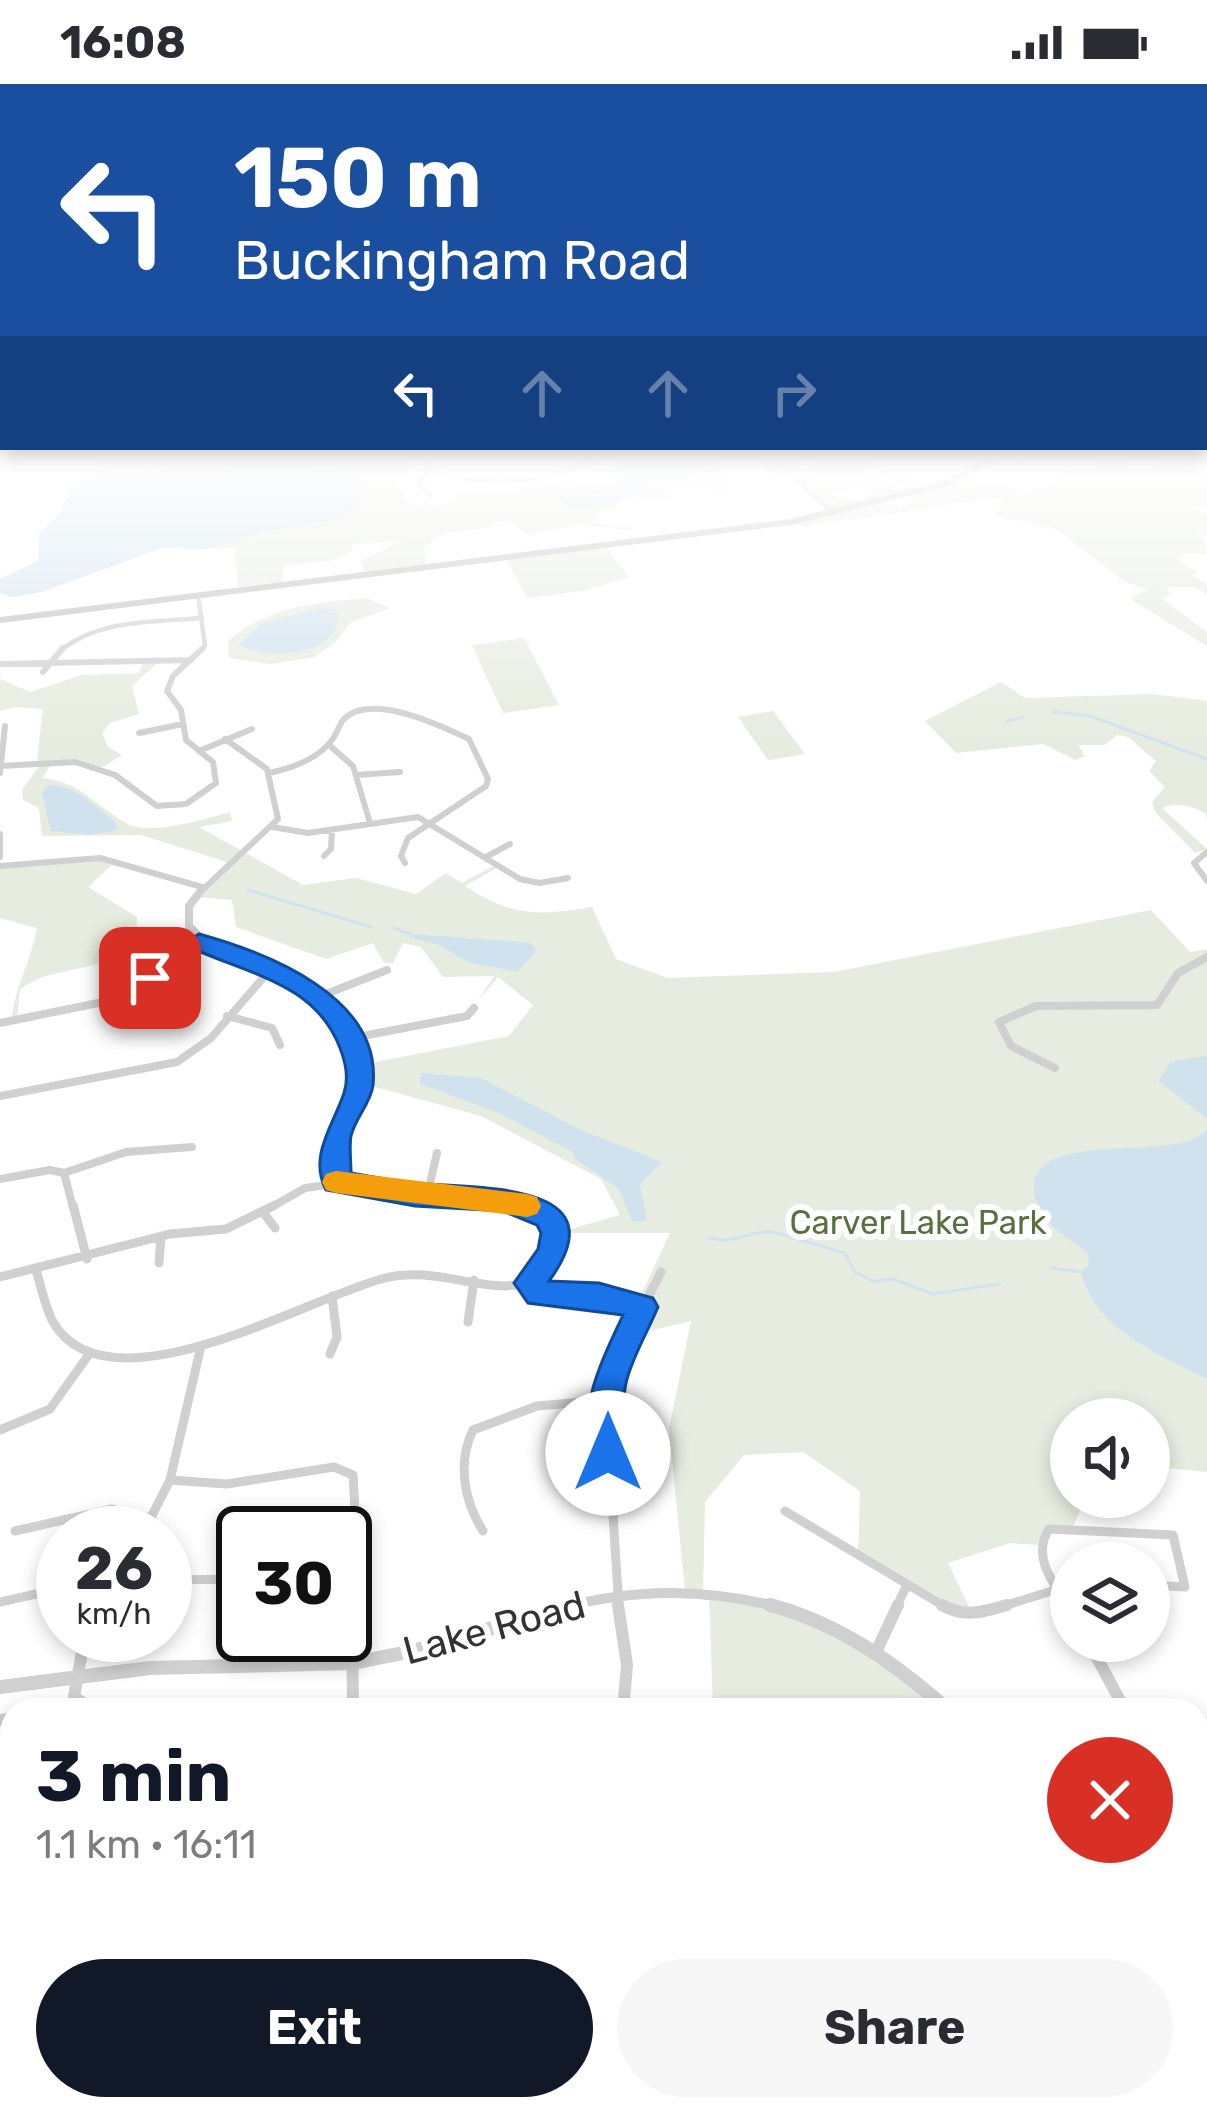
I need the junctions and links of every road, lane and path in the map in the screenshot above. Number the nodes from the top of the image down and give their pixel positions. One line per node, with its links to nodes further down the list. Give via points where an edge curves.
1 (542, 553): 2 (main road)
2 (199, 595): 3 (street); 4 (main road)
3 (202, 618): 5 (street, via 205,646); 6 (street, via 81,635)
4 (0, 619)
5 (193, 661): 6 (street); 9 (street, via 167,688)
6 (49, 662): 7 (street); 8 (street)
7 (0, 664)
8 (43, 672)
9 (183, 724): 12 (street); 15 (street)
10 (5, 726): 16 (street)
11 (252, 729): 13 (street)
12 (139, 733)
13 (225, 739): 15 (street); 18 (street)
14 (328, 745): 18 (street); 19 (street, via 349,754); 20 (street, via 346,717 373,709 462,732 488,782)
15 (199, 751): 16 (street, via 213,762 214,788 172,807 76,762)
16 (0, 768)
17 (400, 772): 19 (street)
18 (269, 773): 22 (street, via 278,816)
19 (356, 776): 21 (street)
20 (432, 822): 21 (street); 29 (street); 30 (street, via 404,843)
21 (370, 823): 23 (street)
22 (272, 827): 23 (street); 34 (street)
23 (332, 830): 28 (street)
24 (0, 833): 27 (street)
25 (510, 844): 29 (street)
26 (1207, 852): 33 (street, via 1194,860)
27 (0, 856)
28 (325, 856)
29 (486, 856): 32 (street, via 528,882)
30 (405, 863)
31 (0, 866): 34 (street, via 100,858)
32 (568, 878)
33 (1207, 881)
34 (204, 887): 35 (street, via 188,914)
35 (199, 942): 37 (street); 42 (street, via 118,999)
36 (1207, 957): 45 (street, via 1178,973 1152,1006 1055,1004 999,1022 1007,1044)
37 (270, 970): 39 (street); 41 (street)
38 (387, 970): 39 (street)
39 (321, 996): 43 (street)
40 (474, 1008): 43 (street, via 467,1016)
41 (227, 1016): 44 (street, via 272,1028); 46 (street, via 177,1062)
42 (0, 1023)
43 (352, 1038): 51 (street, via 362,1081 338,1134)
44 (280, 1045)
45 (1055, 1068)
46 (0, 1096)
47 (192, 1147): 49 (street, via 114,1156)
48 (437, 1153): 52 (street)
49 (64, 1173): 50 (street); 56 (street)
50 (0, 1179)
51 (336, 1182): 52 (street); 53 (street, via 304,1188)
52 (427, 1196): 62 (street, via 503,1199 548,1217 556,1241)
53 (263, 1213): 54 (street); 55 (street, via 226,1230)
54 (275, 1228)
55 (160, 1236): 56 (street); 57 (street)
56 (87, 1258): 58 (street)
57 (159, 1264)
58 (36, 1270): 60 (street); 67 (street, via 52,1328)
59 (661, 1272): 64 (street)
60 (0, 1277)
61 (474, 1280): 62 (street, via 511,1288); 63 (street, via 405,1275); 65 (street)
62 (530, 1283): 64 (street, via 544,1296 599,1296)
63 (332, 1296): 66 (street); 68 (street, via 337,1337)
64 (642, 1307): 69 (street, via 617,1356)
65 (468, 1322)
66 (201, 1346): 67 (street, via 123,1358); 71 (street)
67 (90, 1353): 70 (street, via 50,1409)
68 (330, 1354)
69 (607, 1400): 77 (street, via 560,1403 473,1430 465,1447 470,1511); 83 (street)
70 (0, 1430)
71 (170, 1480): 72 (street); 73 (street, via 226,1484 344,1468)
72 (158, 1506)
73 (356, 1506)
74 (785, 1510): 79 (street)
75 (36, 1526): 76 (street)
76 (15, 1531)
77 (483, 1531)
78 (1050, 1563): 80 (street, via 1039,1545 1048,1529 1174,1535 1185,1587)
79 (906, 1586): 81 (street, via 964,1615); 85 (street)
80 (1170, 1586)
81 (1050, 1591)
82 (36, 1594): 84 (street)
83 (616, 1594): 85 (street, Lake Road, via 685,1590 745,1598 820,1622); 88 (street, Lake Road); 93 (street)
84 (0, 1602)
85 (876, 1652): 94 (street, Lake Road)
86 (80, 1662): 89 (street)
87 (1099, 1662): 95 (street)
88 (353, 1663): 89 (street, Lake Road); 92 (street)
89 (77, 1675): 90 (street, Lake Road); 91 (street)
90 (3, 1687)
91 (75, 1698)
92 (353, 1698)
93 (624, 1698)
94 (934, 1698)
95 (1119, 1698)

